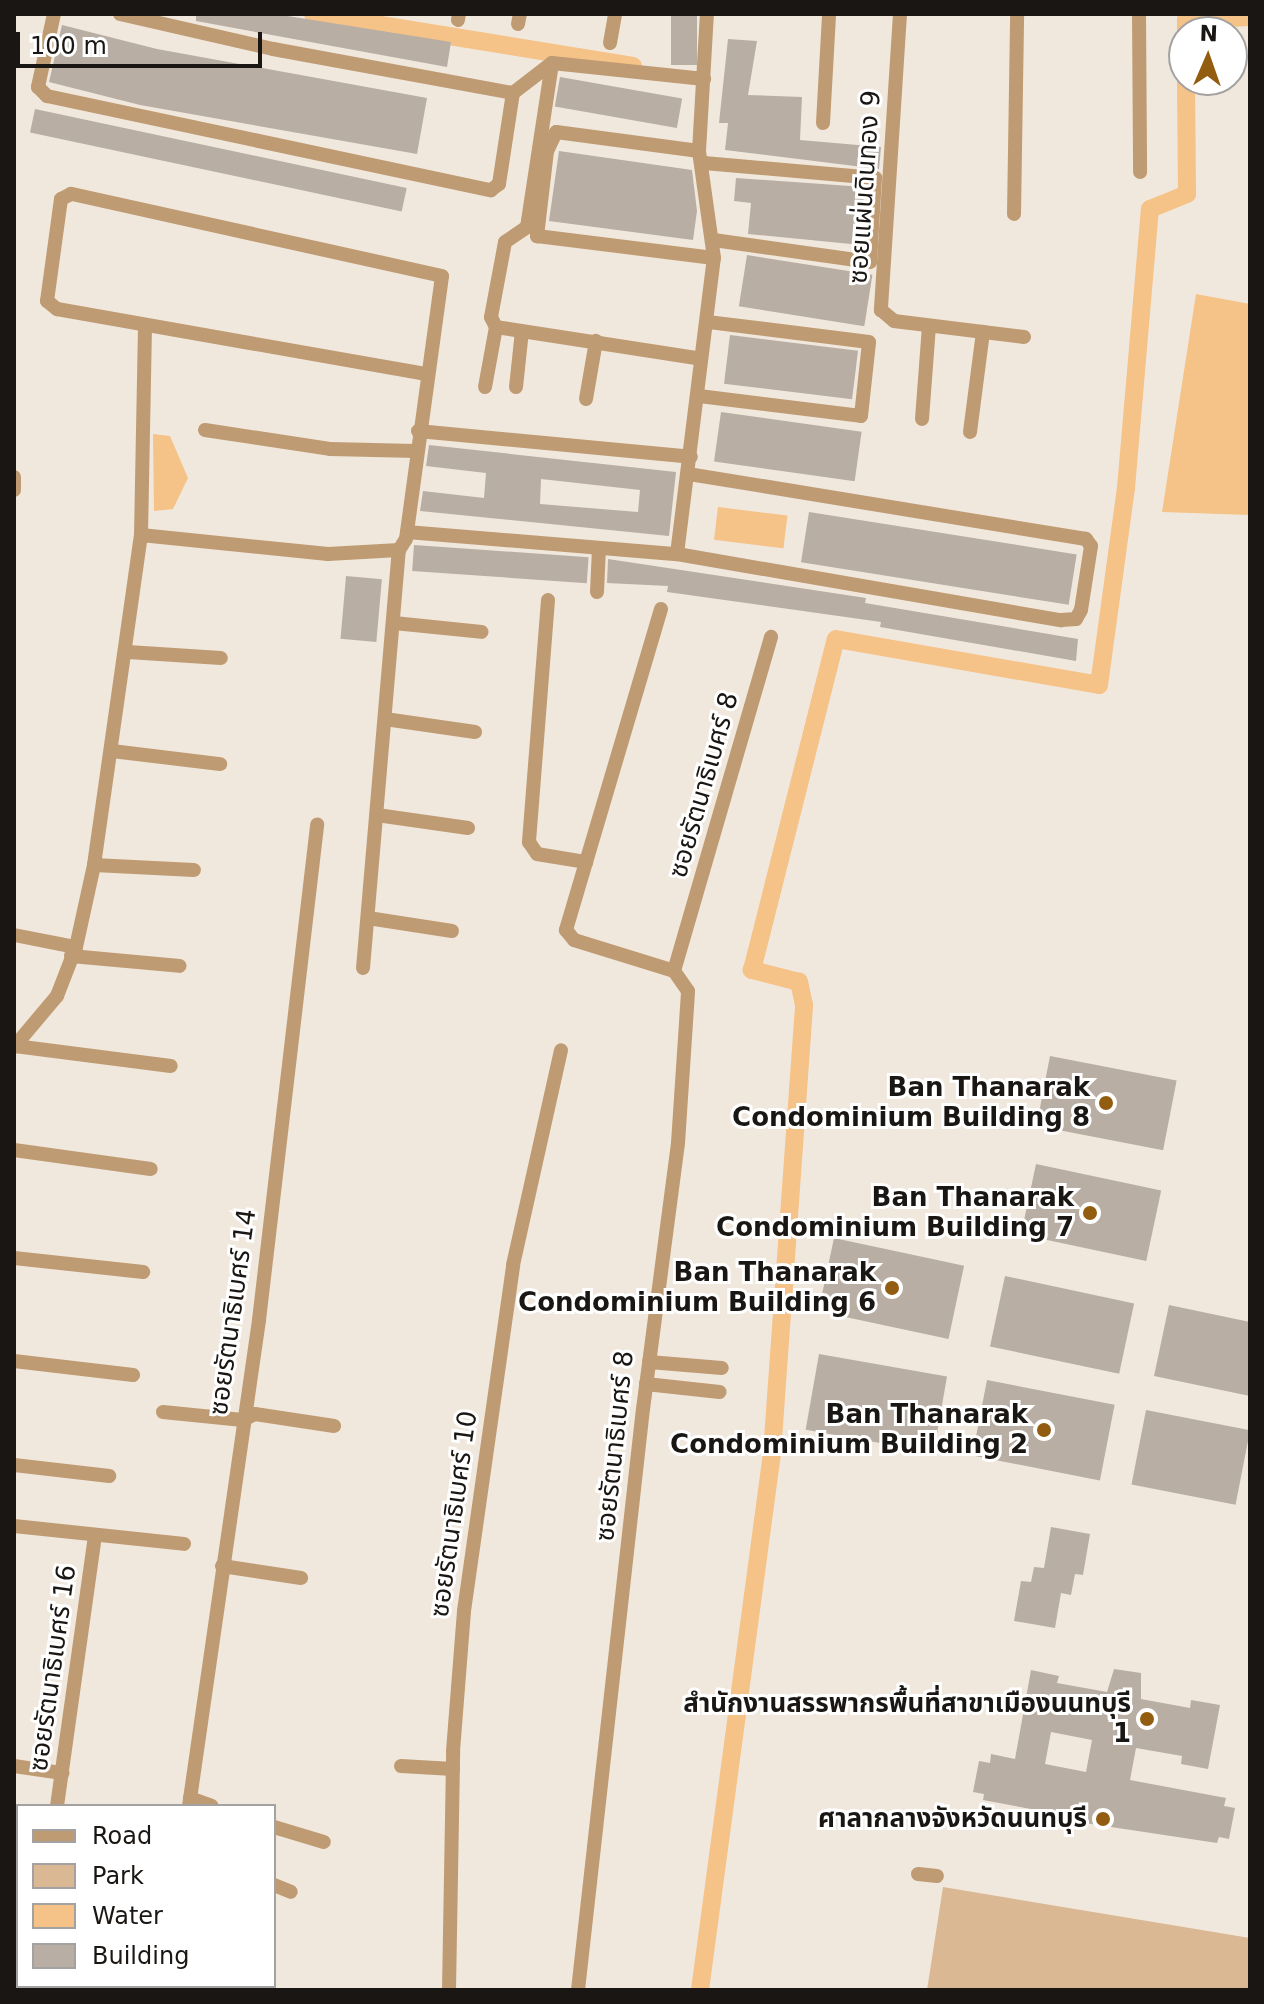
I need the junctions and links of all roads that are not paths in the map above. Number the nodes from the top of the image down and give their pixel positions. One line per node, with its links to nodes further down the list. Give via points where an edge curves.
1 (54, 14): 12 (street, via 38,87 47,96 491,190 499,184)
2 (120, 14): 12 (street, via 273,49)
3 (615, 14): 9 (street)
4 (707, 14): 11 (street)
5 (829, 14): 13 (street)
6 (900, 14): 21 (street, ซอยแผ่นดินทอง 9, via 881,310 894,321)
7 (1017, 14): 16 (street)
8 (1139, 14): 15 (street)
9 (610, 43)
10 (552, 63): 11 (street); 12 (street); 22 (street, via 527,227 505,242 491,317)
11 (704, 79): 14 (street)
12 (513, 93)
13 (823, 123)
14 (702, 157): 17 (street); 17 (street, via 875,178 870,262); 18 (street, via 556,132 547,151 537,236)
15 (1140, 172)
16 (1014, 214)
17 (714, 240): 18 (street)
18 (714, 258): 19 (street)
19 (709, 322): 31 (street); 31 (street, via 869,342 861,416)
20 (145, 326): 28 (street); 28 (street, via 57,309 47,301 61,199 71,194 442,276 444,288); 43 (street)
21 (929, 326): 24 (street, ซอยแผ่นดินทอง 9); 33 (street)
22 (496, 327): 23 (street); 29 (street)
23 (522, 331): 26 (street); 30 (street)
24 (983, 332): 25 (street, ซอยแผ่นดินทอง 9); 36 (street)
25 (1024, 337)
26 (596, 341): 27 (street); 32 (street)
27 (696, 358)
28 (425, 374): 35 (street)
29 (485, 387)
30 (516, 387)
31 (699, 396): 38 (street)
32 (586, 399)
33 (922, 419)
34 (205, 430): 37 (street, via 330,449)
35 (418, 431): 37 (street); 38 (street)
36 (970, 432)
37 (416, 451): 42 (street)
38 (691, 457): 39 (street)
39 (689, 474): 46 (street); 46 (street, via 1086,539 1091,546 1081,610 1076,619 1061,620)
40 (14, 477): 41 (street)
41 (14, 490)
42 (407, 532): 44 (street); 45 (street)
43 (141, 535): 45 (street, via 328,554); 53 (street)
44 (599, 548): 46 (street); 47 (street)
45 (399, 550): 50 (street)
46 (677, 554)
47 (597, 592)
48 (548, 600): 62 (street, via 529,842 537,854)
49 (661, 609): 62 (street)
50 (394, 623): 51 (street); 55 (street)
51 (482, 632)
52 (771, 637): 71 (street, ซอยรัตนาธิเบศร์ 8)
53 (128, 652): 54 (street); 57 (street)
54 (221, 658)
55 (385, 719): 56 (street); 59 (street)
56 (475, 732)
57 (112, 751): 58 (street); 63 (street)
58 (220, 764)
59 (377, 815): 61 (street); 65 (street)
60 (317, 824): 86 (street, ซอยรัตนาธิเบศร์ 14)
61 (468, 828)
62 (586, 862): 71 (street, via 566,930 574,940)
63 (94, 865): 64 (street); 68 (street)
64 (194, 870)
65 (368, 918): 66 (street); 70 (street)
66 (452, 931)
67 (14, 935): 68 (street)
68 (74, 952): 69 (street); 72 (street, via 57,996)
69 (180, 966)
70 (363, 968)
71 (674, 971): 80 (street, ซอยรัตนาธิเบศร์ 8, via 688,991 678,1143)
72 (15, 1045): 74 (street)
73 (561, 1050): 97 (street, ซอยรัตนาธิเบศร์ 10, via 511,1280 464,1611)
74 (171, 1066)
75 (14, 1150): 76 (street)
76 (151, 1169)
77 (14, 1258): 78 (street)
78 (143, 1272)
79 (14, 1361): 82 (street)
80 (649, 1362): 81 (street); 83 (street, ซอยรัตนาธิเบศร์ 8)
81 (722, 1368)
82 (133, 1375)
83 (646, 1384): 84 (street); 108 (street, ซอยรัตนาธิเบศร์ 8)
84 (720, 1392)
85 (163, 1412): 86 (street)
86 (243, 1420): 87 (street, via 255,1414); 93 (street, ซอยรัตนาธิเบศร์ 14)
87 (334, 1426)
88 (14, 1465): 89 (street)
89 (109, 1476)
90 (14, 1526): 91 (street)
91 (95, 1537): 92 (street); 98 (street, ซอยรัตนาธิเบศร์ 16)
92 (184, 1544)
93 (222, 1566): 94 (street); 99 (street, ซอยรัตนาธิเบศร์ 14)
94 (301, 1578)
95 (14, 1766): 98 (street)
96 (401, 1766): 97 (street)
97 (453, 1769): 107 (street, ซอยรัตนาธิเบศร์ 10)
98 (62, 1773): 100 (street, ซอยรัตนาธิเบศร์ 16)
99 (190, 1802)
100 (57, 1804)
101 (276, 1828): 102 (street)
102 (324, 1842)
103 (918, 1874): 104 (street)
104 (937, 1876)
105 (276, 1886): 106 (street)
106 (291, 1892)
107 (449, 1990)
108 (578, 1990)

